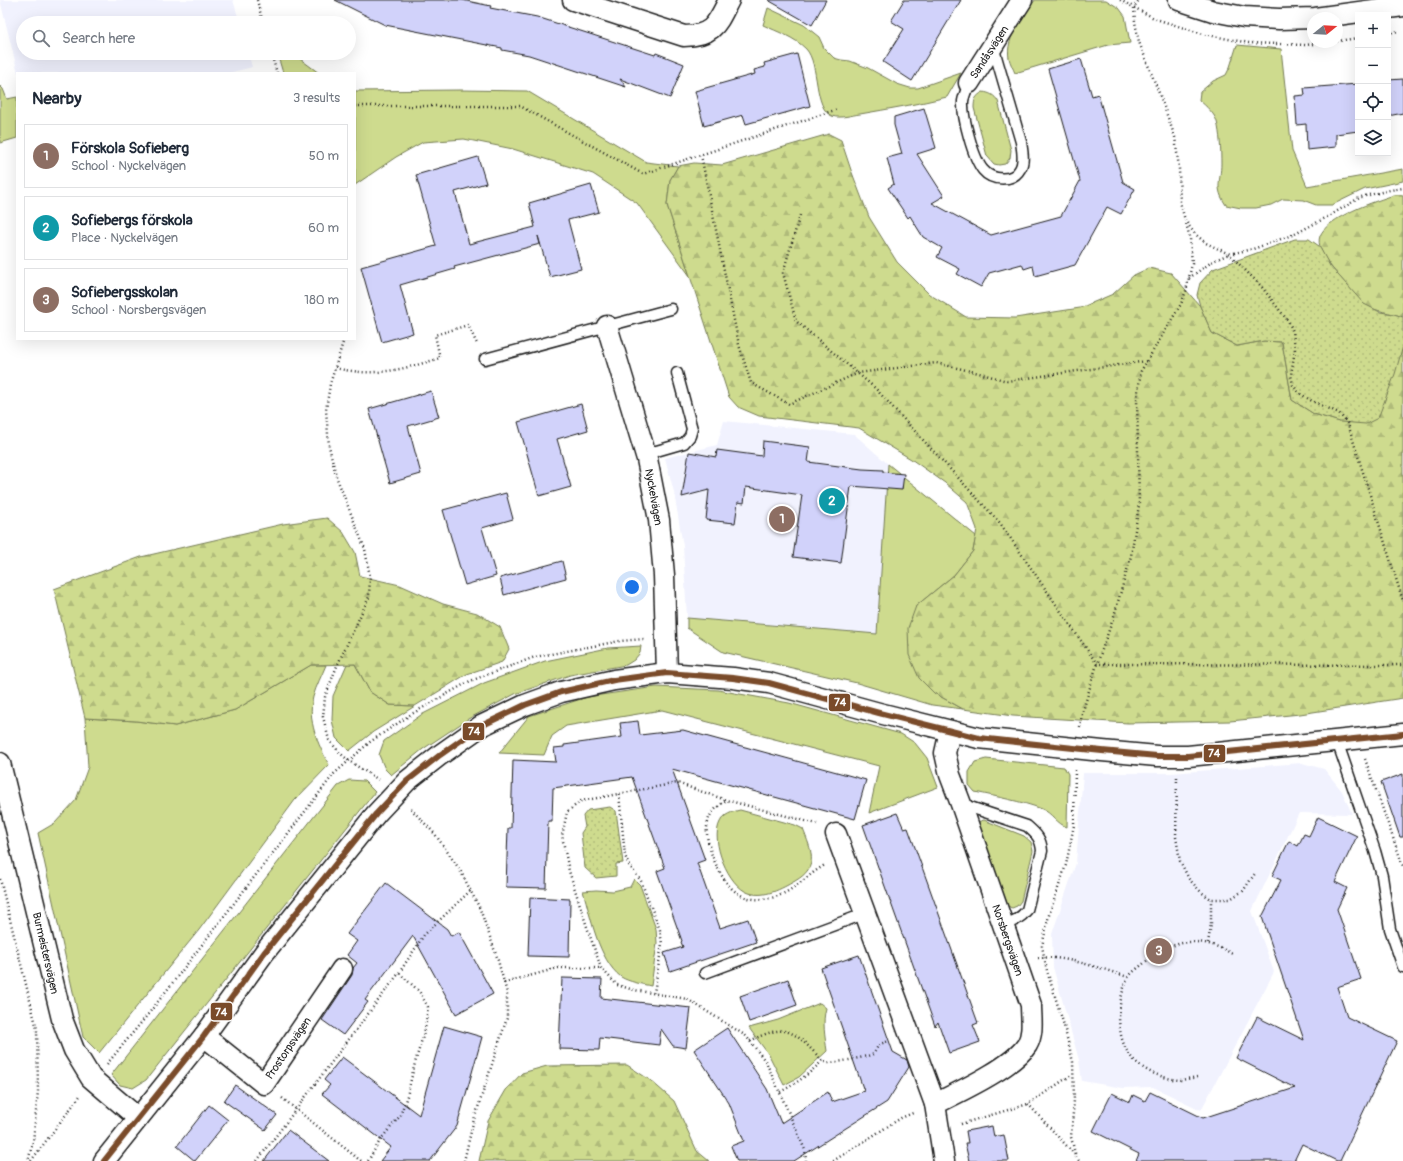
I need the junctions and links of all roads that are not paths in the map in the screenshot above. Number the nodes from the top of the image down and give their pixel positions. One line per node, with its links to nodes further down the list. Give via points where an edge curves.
1 (573, 0): 2 (street, via 684,36 695,36 715,27)
2 (729, 0)
3 (1022, 0): 6 (street, Sandåsvägen)
4 (1179, 0): 5 (street, via 1213,11 1279,20 1315,18)
5 (1403, 6)
6 (993, 46): 7 (street, Sandåsvägen); 7 (lane, via 1021,142 1023,158 1020,169 1012,177 991,177 983,171 976,160 963,112 963,99)
7 (969, 83)
8 (671, 309): 9 (lane)
9 (608, 326): 10 (lane); 12 (street, Nyckelvägen)
10 (485, 359)
11 (677, 373): 12 (lane, via 692,429 690,436 684,443)
12 (646, 454): 13 (street, Nyckelvägen, via 659,520 664,575)
13 (667, 673): 14 (street, via 769,683); 25 (street, via 614,680 562,692 525,705 481,726 440,755 408,781 376,814 264,953)
14 (950, 731): 16 (street, via 979,738 1157,756); 18 (street, Norsbergsvägen, via 945,753)
15 (1403, 734): 16 (street)
16 (1337, 741): 22 (lane, via 1375,851 1382,876 1390,929)
17 (0, 763): 27 (street, Burmeistersvägen, via 62,1019 74,1050 91,1078)
18 (961, 804): 21 (street, Norsbergsvägen); 21 (lane, via 1027,826 1041,842 1042,851 1027,910 1022,917)
19 (836, 834): 20 (street)
20 (864, 914): 24 (lane); 26 (street)
21 (1003, 925): 26 (street, Norsbergsvägen, via 1031,1005 1032,1029 1027,1044 1011,1061)
22 (1403, 967)
23 (342, 969): 25 (street, Prostorpsvägen, via 264,1084)
24 (705, 973)
25 (204, 1036): 27 (street)
26 (935, 1104): 29 (street)
27 (138, 1118): 28 (street)
28 (104, 1161)
29 (944, 1161)

